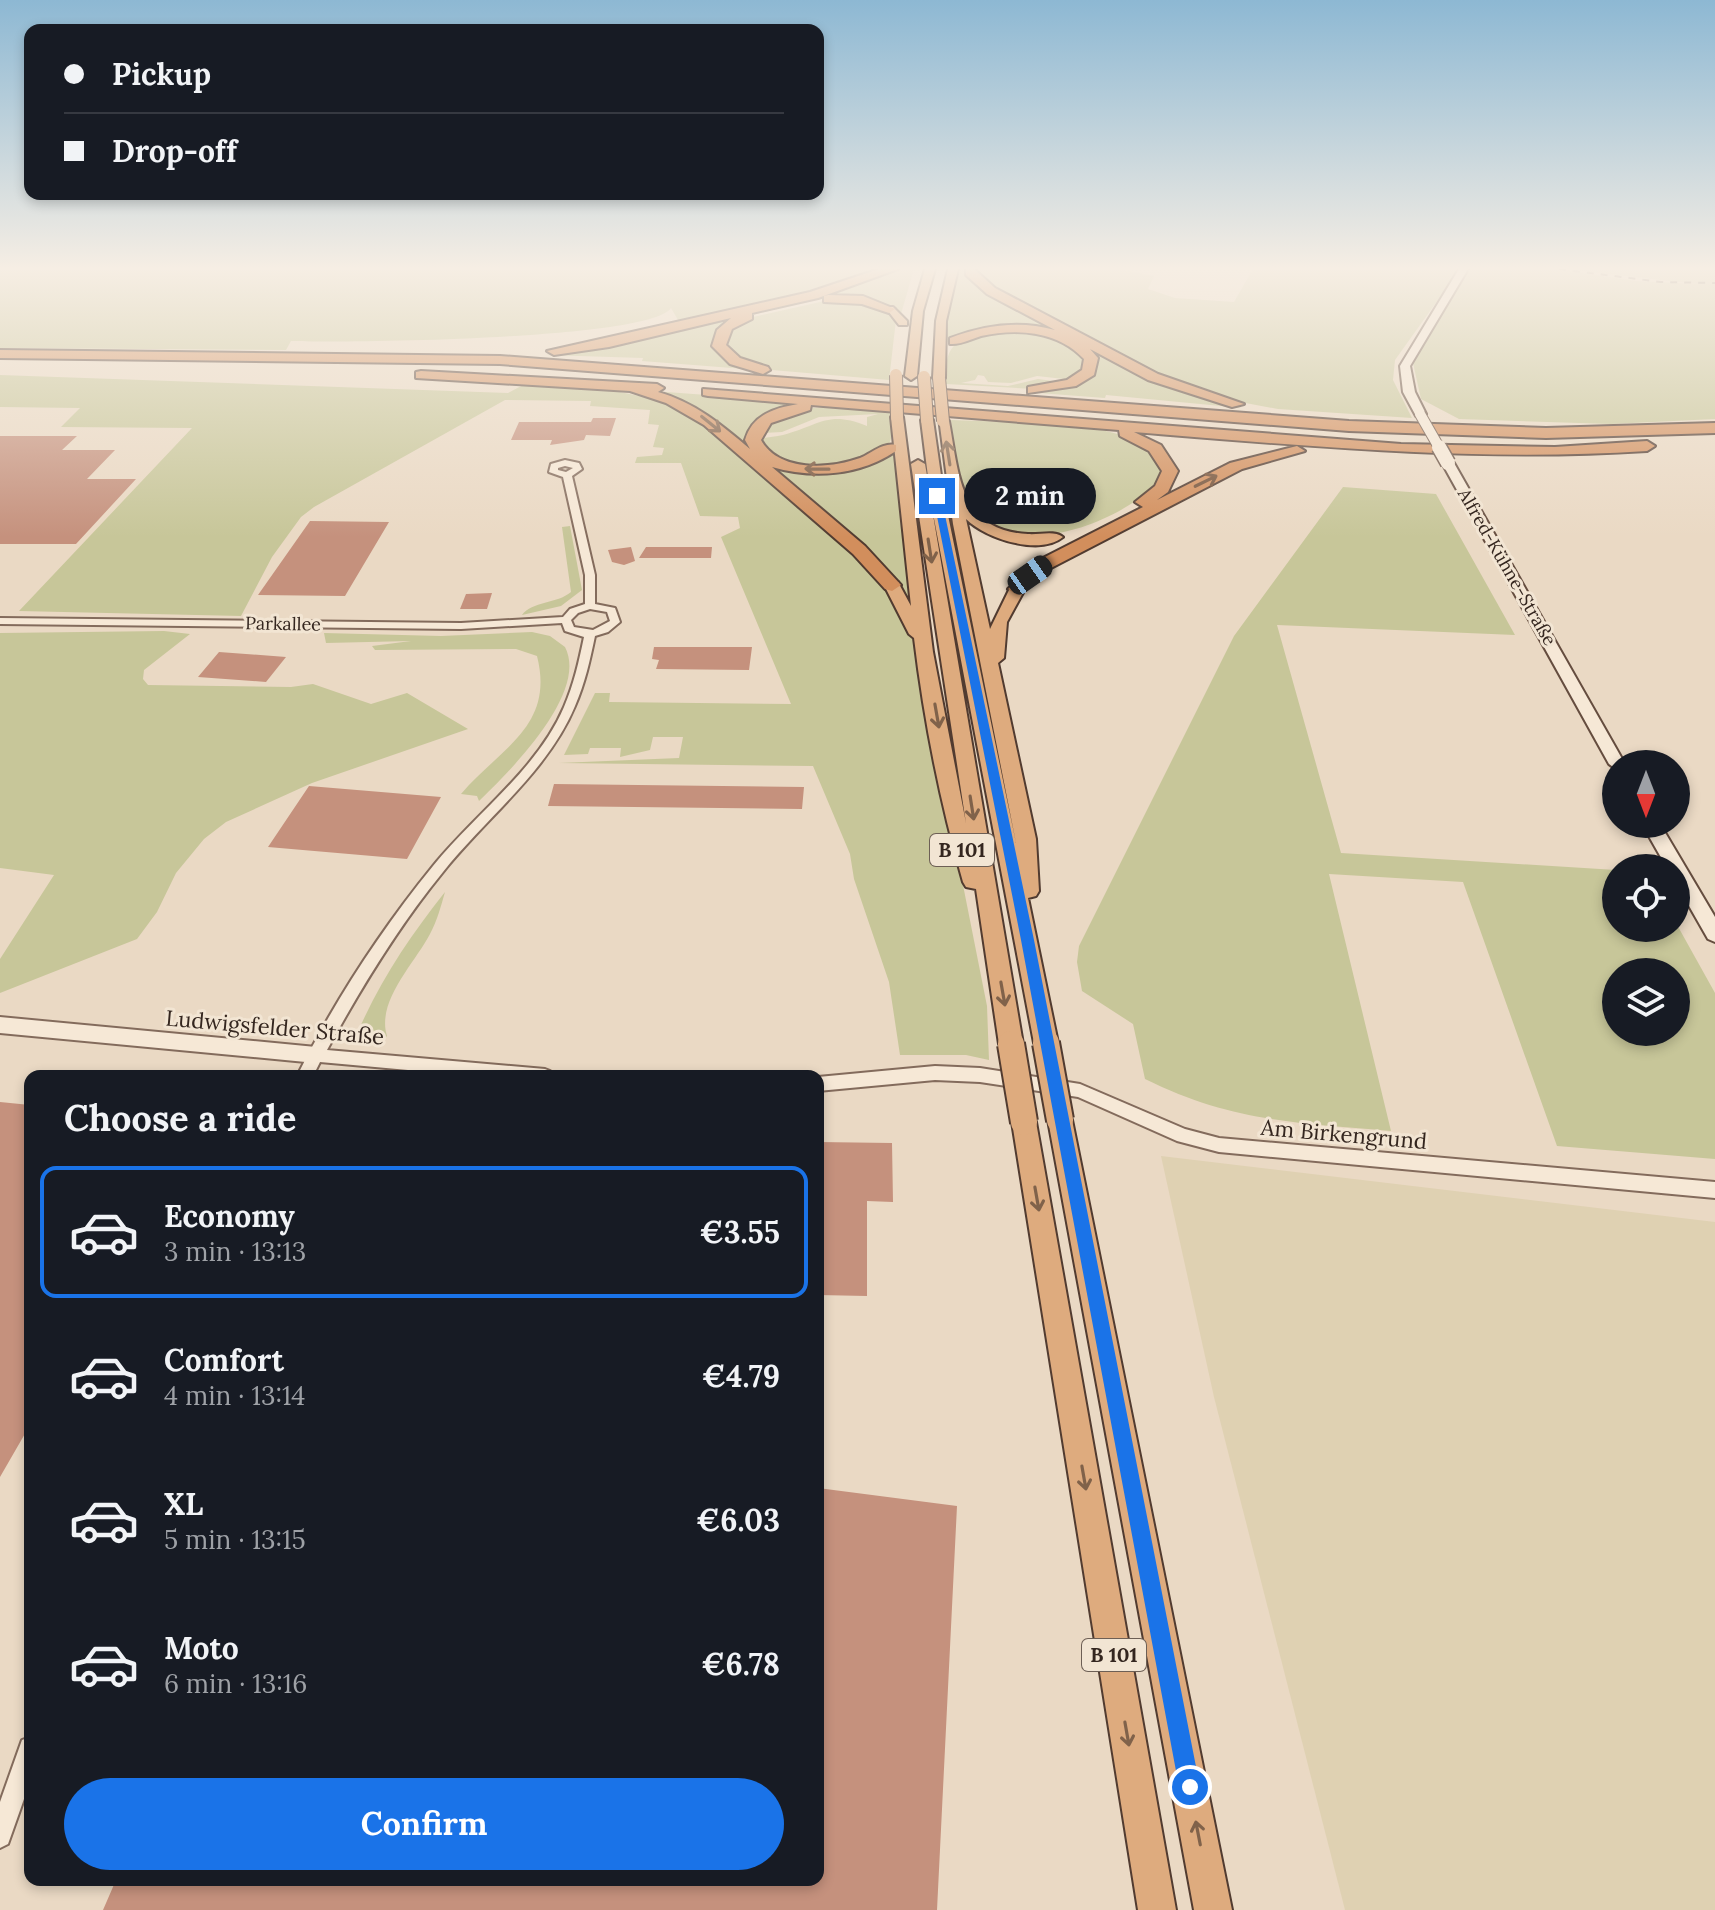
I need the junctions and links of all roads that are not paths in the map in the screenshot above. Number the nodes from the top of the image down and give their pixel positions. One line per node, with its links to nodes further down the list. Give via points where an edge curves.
1 (247, 358): 22 (highway, via 538,362 1349,426)
2 (549, 358): 14 (highway)
3 (731, 358): 14 (highway)
4 (918, 358): 15 (highway, B 101)
5 (921, 358): 15 (highway, B 101)
6 (941, 358): 10 (highway)
7 (1090, 358): 16 (highway, via 1092,365 1078,381 1049,389)
8 (1119, 358): 18 (highway, via 1166,383 1227,402)
9 (1410, 358): 37 (main road, Alfred-Kühne-Straße, bridge, via 1405,366 1409,392 1420,414)
10 (939, 361): 16 (highway, B 101)
11 (0, 362): 12 (highway)
12 (322, 367): 17 (highway); 23 (highway, via 586,375 1399,440)
13 (897, 369): 19 (highway, B 101, bridge)
14 (770, 372): 16 (highway)
15 (918, 377): 19 (highway, B 101, bridge)
16 (943, 382): 18 (highway); 19 (highway, B 101, bridge)
17 (585, 383): 19 (highway); 29 (highway, one-way to 29, via 660,396 697,413 859,550)
18 (1307, 415): 22 (highway)
19 (914, 419): 20 (highway); 24 (highway); 24 (highway, one-way to 19, via 852,467 803,469 765,457 754,446 753,434 762,422 792,409 837,406); 27 (highway, B 101, one-way to 19); 35 (highway, B 101); 40 (highway, B 101, via 937,496); 41 (highway, B 101, one-way to 41, via 921,496)
20 (1067, 423): 25 (highway); 28 (highway, via 1132,435 1155,448 1170,471 1169,480 1152,498 1088,529)
21 (1715, 428): 22 (highway)
22 (1603, 432)
23 (1707, 441): 25 (highway, via 1555,452)
24 (890, 448)
25 (1401, 449): 30 (highway, one-way to 25, via 1045,564 1250,461 1317,449)
26 (567, 475): 31 (street, via 590,575)
27 (953, 485): 28 (highway, via 968,517 980,526 1015,537); 36 (highway, B 101)
28 (1056, 537)
29 (892, 585): 35 (highway, via 914,626)
30 (1017, 589): 36 (highway, via 1004,608 997,639)
31 (590, 606): 32 (street, Parkallee); 34 (street, via 606,607 616,617 605,630)
32 (566, 620): 33 (street, Parkallee, via 461,626); 34 (street, via 569,629)
33 (0, 621)
34 (590, 634): 43 (street, via 582,679 556,737 416,897)
35 (930, 681): 41 (highway, B 101, one-way to 41, via 957,829)
36 (1002, 715): 40 (highway, B 101, via 1026,839)
37 (1609, 750)
38 (1659, 838): 39 (main road)
39 (1715, 934)
40 (1027, 940): 51 (highway, B 101, one-way to 40, bridge)
41 (994, 944): 50 (highway, B 101, one-way to 50, bridge)
42 (0, 1025): 43 (street, Ludwigsfelder Straße)
43 (316, 1055): 44 (street); 45 (street, Ludwigsfelder Straße)
44 (308, 1070)
45 (480, 1070)
46 (824, 1083): 47 (street, Am Birkengrund, via 935,1073 980,1075 1080,1091 1183,1136 1219,1145)
47 (1715, 1190)
48 (24, 1766): 49 (street)
49 (0, 1836)
50 (1157, 1910)
51 (1213, 1910)

